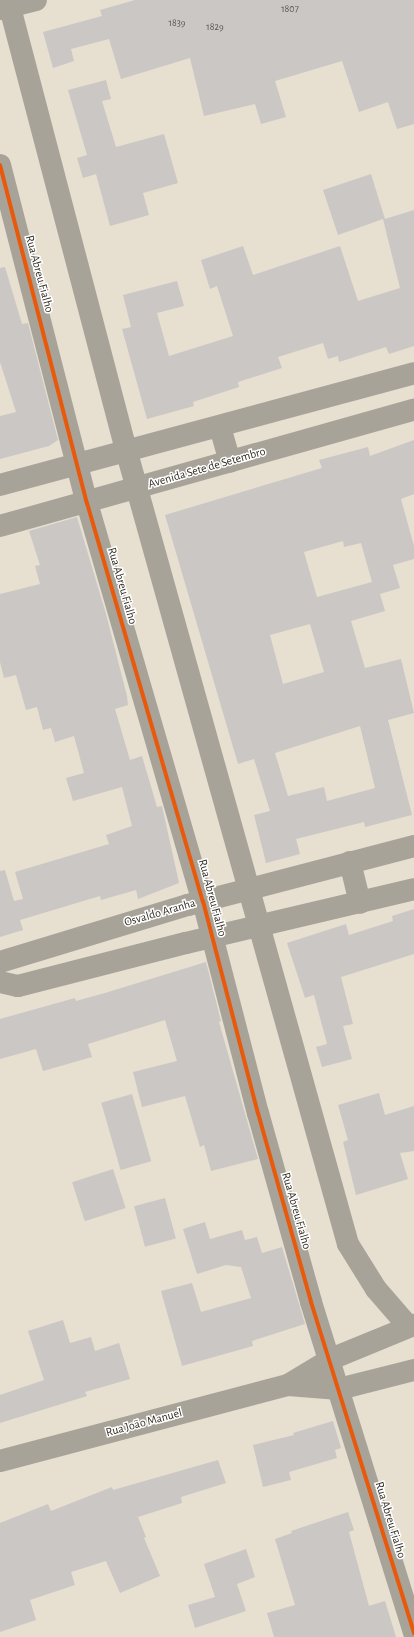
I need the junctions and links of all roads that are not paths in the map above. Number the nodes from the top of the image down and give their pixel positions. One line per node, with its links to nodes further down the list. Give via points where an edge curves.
1 (36, 0): 2 (street)
2 (6, 5): 7 (street)
3 (0, 166): 9 (street, Rua Abreu Fialho)
4 (414, 373): 6 (street)
5 (414, 410): 8 (street, Avenida Sete de Setembro)
6 (220, 427): 7 (street); 8 (street)
7 (127, 452): 9 (street); 11 (street)
8 (230, 462): 11 (street, Avenida Sete de Setembro)
9 (79, 465): 10 (street); 12 (street, Rua Abreu Fialho)
10 (0, 485)
11 (137, 488): 12 (street, Avenida Sete de Setembro); 16 (street)
12 (87, 503): 13 (street, Avenida Sete de Setembro); 18 (street, Rua Abreu Fialho)
13 (0, 526)
14 (414, 846): 15 (street, Osvaldo Aranha)
15 (350, 862): 16 (street, Osvaldo Aranha); 19 (street)
16 (246, 889): 18 (street, Osvaldo Aranha); 20 (street)
17 (414, 889): 19 (street)
18 (207, 900): 21 (street, Rua Abreu Fialho); 22 (street, Osvaldo Aranha)
19 (360, 903): 20 (street)
20 (254, 927): 21 (street); 24 (street, via 348,1244 376,1289)
21 (216, 936): 23 (street, via 18,986); 25 (street, Rua Abreu Fialho, via 311,1302)
22 (0, 962)
23 (0, 982)
24 (411, 1326): 25 (street, Rua João Manuel)
25 (331, 1359): 27 (street, Rua João Manuel); 28 (street, Rua Abreu Fialho)
26 (414, 1370): 28 (street, Rua João Manuel)
27 (288, 1385): 28 (street, Rua João Manuel); 29 (street, Rua João Manuel)
28 (339, 1389): 30 (street, Rua Abreu Fialho)
29 (0, 1461)
30 (414, 1633)

